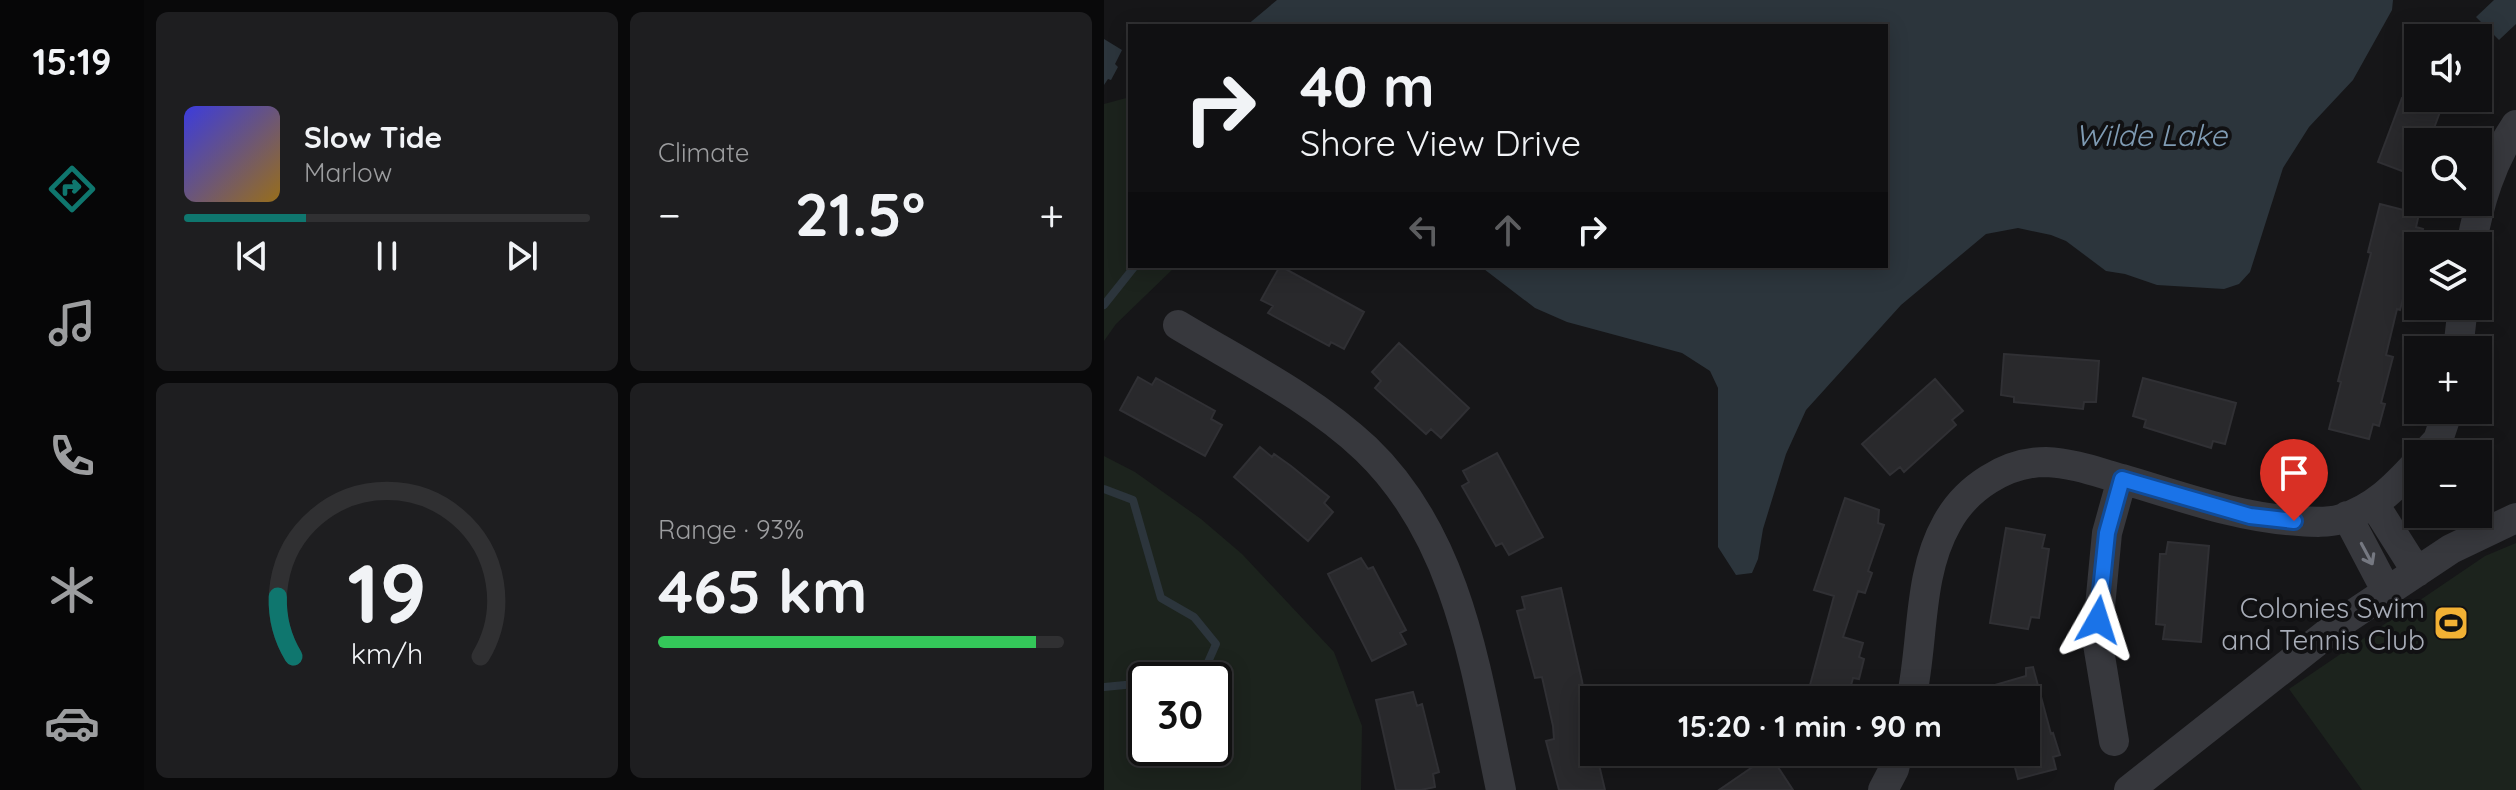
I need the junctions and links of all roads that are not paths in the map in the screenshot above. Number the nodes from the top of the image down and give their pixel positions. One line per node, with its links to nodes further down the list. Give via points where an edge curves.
1 (2516, 125): 2 (street, via 2484,190)
2 (2474, 232)
3 (1178, 325): 14 (street, via 1323,414 1395,481 1447,573 1470,645)
4 (2404, 478): 6 (street)
5 (2122, 479): 7 (street, via 2272,520 2317,522); 11 (street, via 2080,467 2028,464 2002,470 1962,502 1948,520 1930,564); 12 (street, via 2107,533 2097,638)
6 (2374, 504): 7 (street); 9 (street)
7 (2347, 516): 10 (street, one-way to 10)
8 (2516, 518): 9 (street)
9 (2417, 572): 10 (street)
10 (2387, 592): 16 (street)
11 (1913, 686)
12 (2114, 741)
13 (1895, 766): 15 (street)
14 (1501, 790)
15 (1883, 790)
16 (2129, 790)

